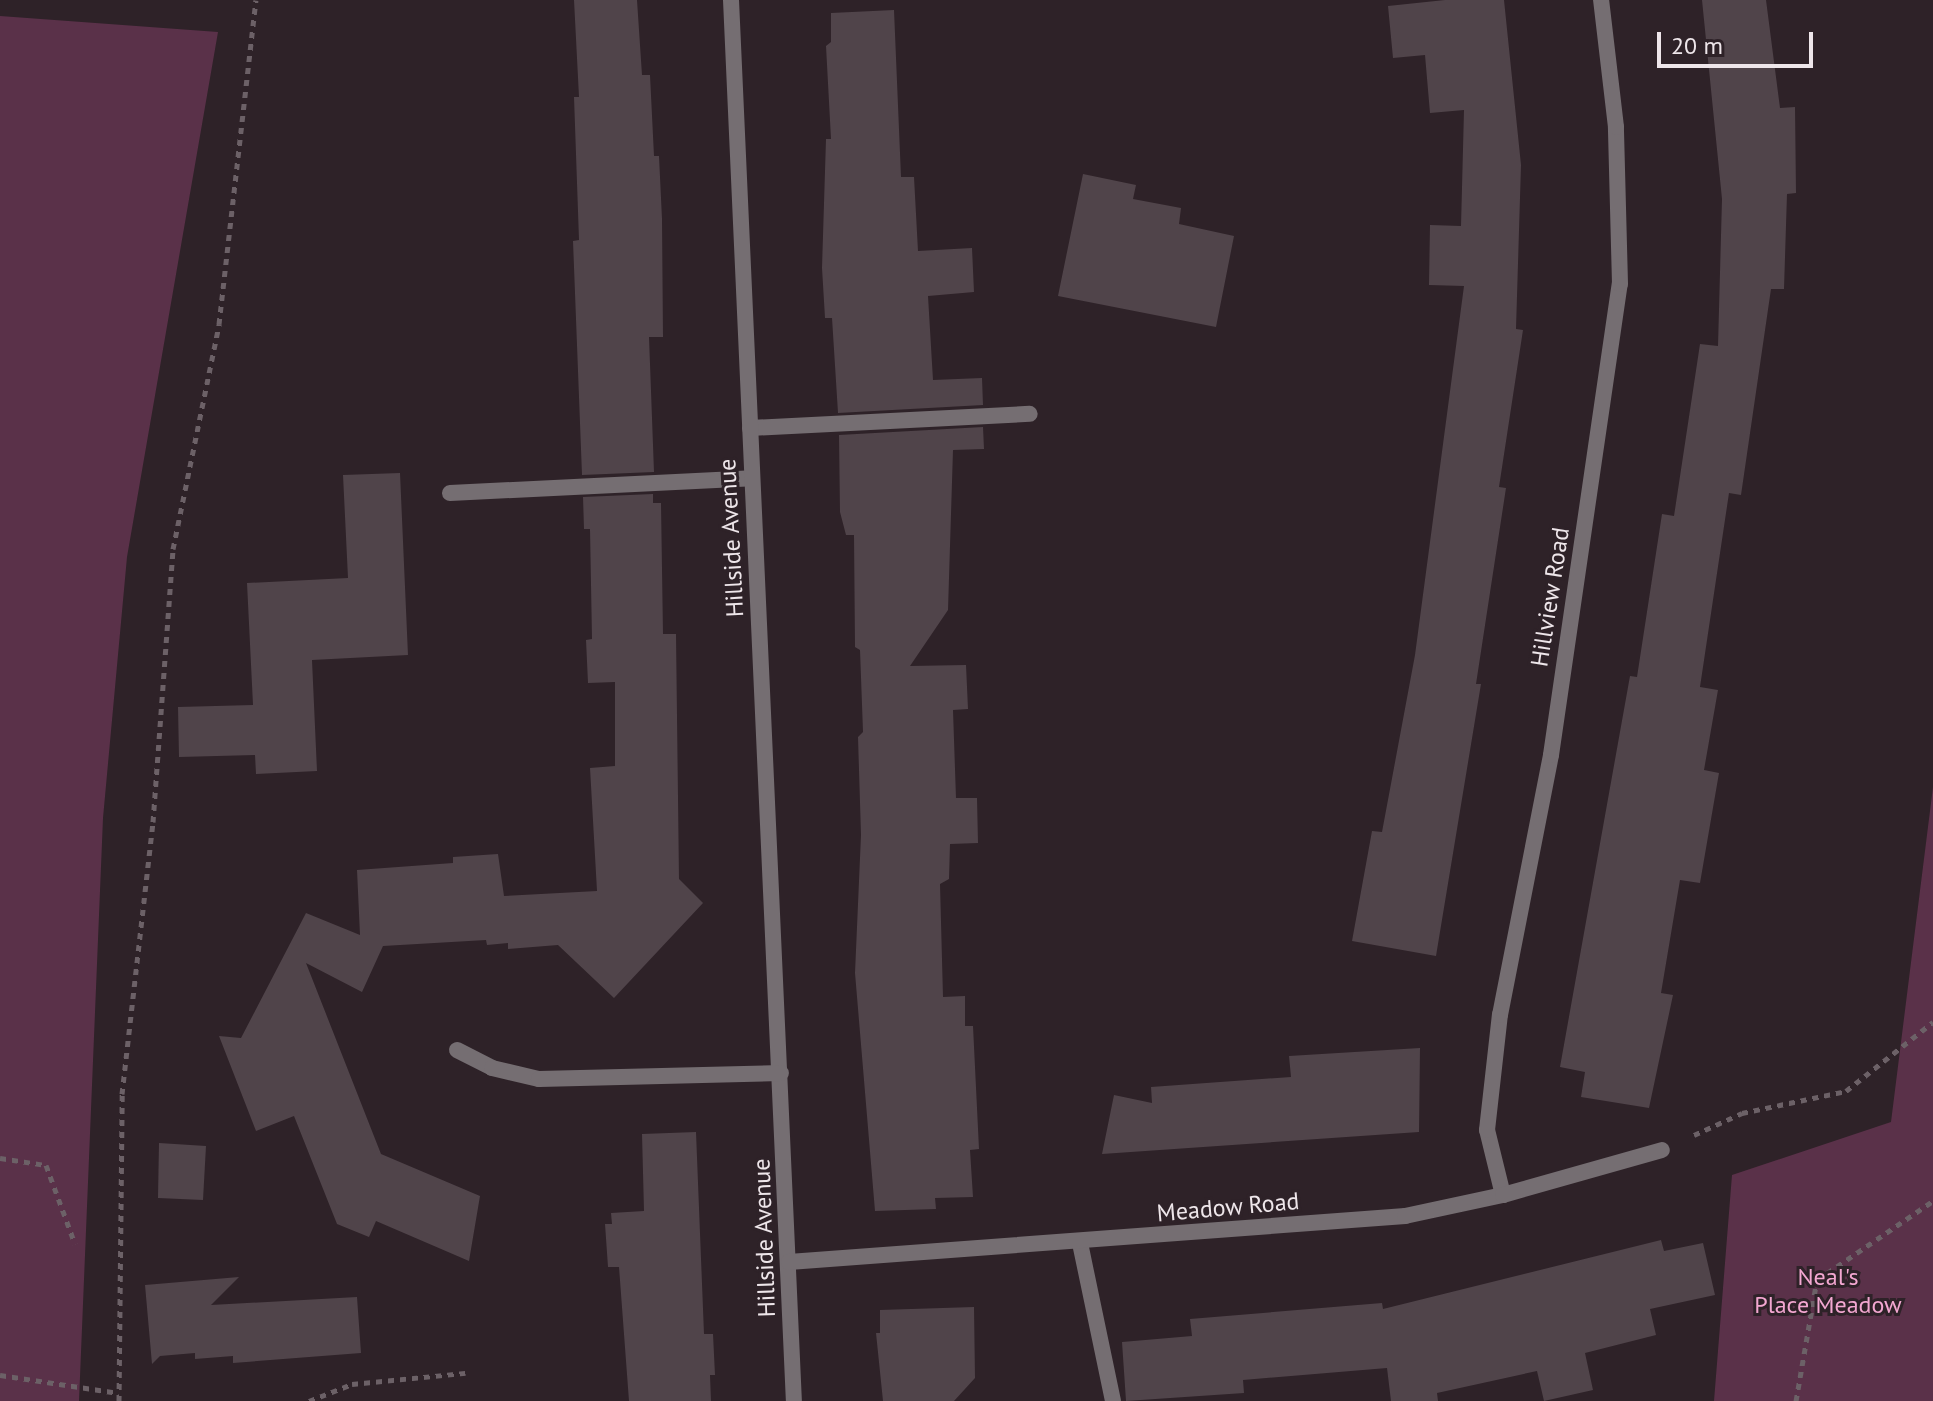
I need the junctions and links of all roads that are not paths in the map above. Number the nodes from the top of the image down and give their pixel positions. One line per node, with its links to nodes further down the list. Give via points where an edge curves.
1 (731, 0): 4 (street, Hillside Avenue)
2 (1601, 0): 10 (street, Hillview Road, via 1616,127 1620,284 1551,755 1500,1015 1487,1130)
3 (1030, 414): 4 (street)
4 (750, 428): 5 (street, Hillside Avenue)
5 (752, 478): 6 (street); 8 (street, Hillside Avenue)
6 (450, 493)
7 (457, 1050): 8 (street, via 492,1068 539,1079)
8 (781, 1073): 12 (street, Hillside Avenue)
9 (1662, 1150): 10 (street, Meadow Road)
10 (1503, 1195): 11 (street, Meadow Road, via 1405,1216)
11 (1080, 1243): 12 (street, Meadow Road); 14 (street)
12 (789, 1262): 13 (street, Hillside Avenue)
13 (794, 1401)
14 (1113, 1401)

